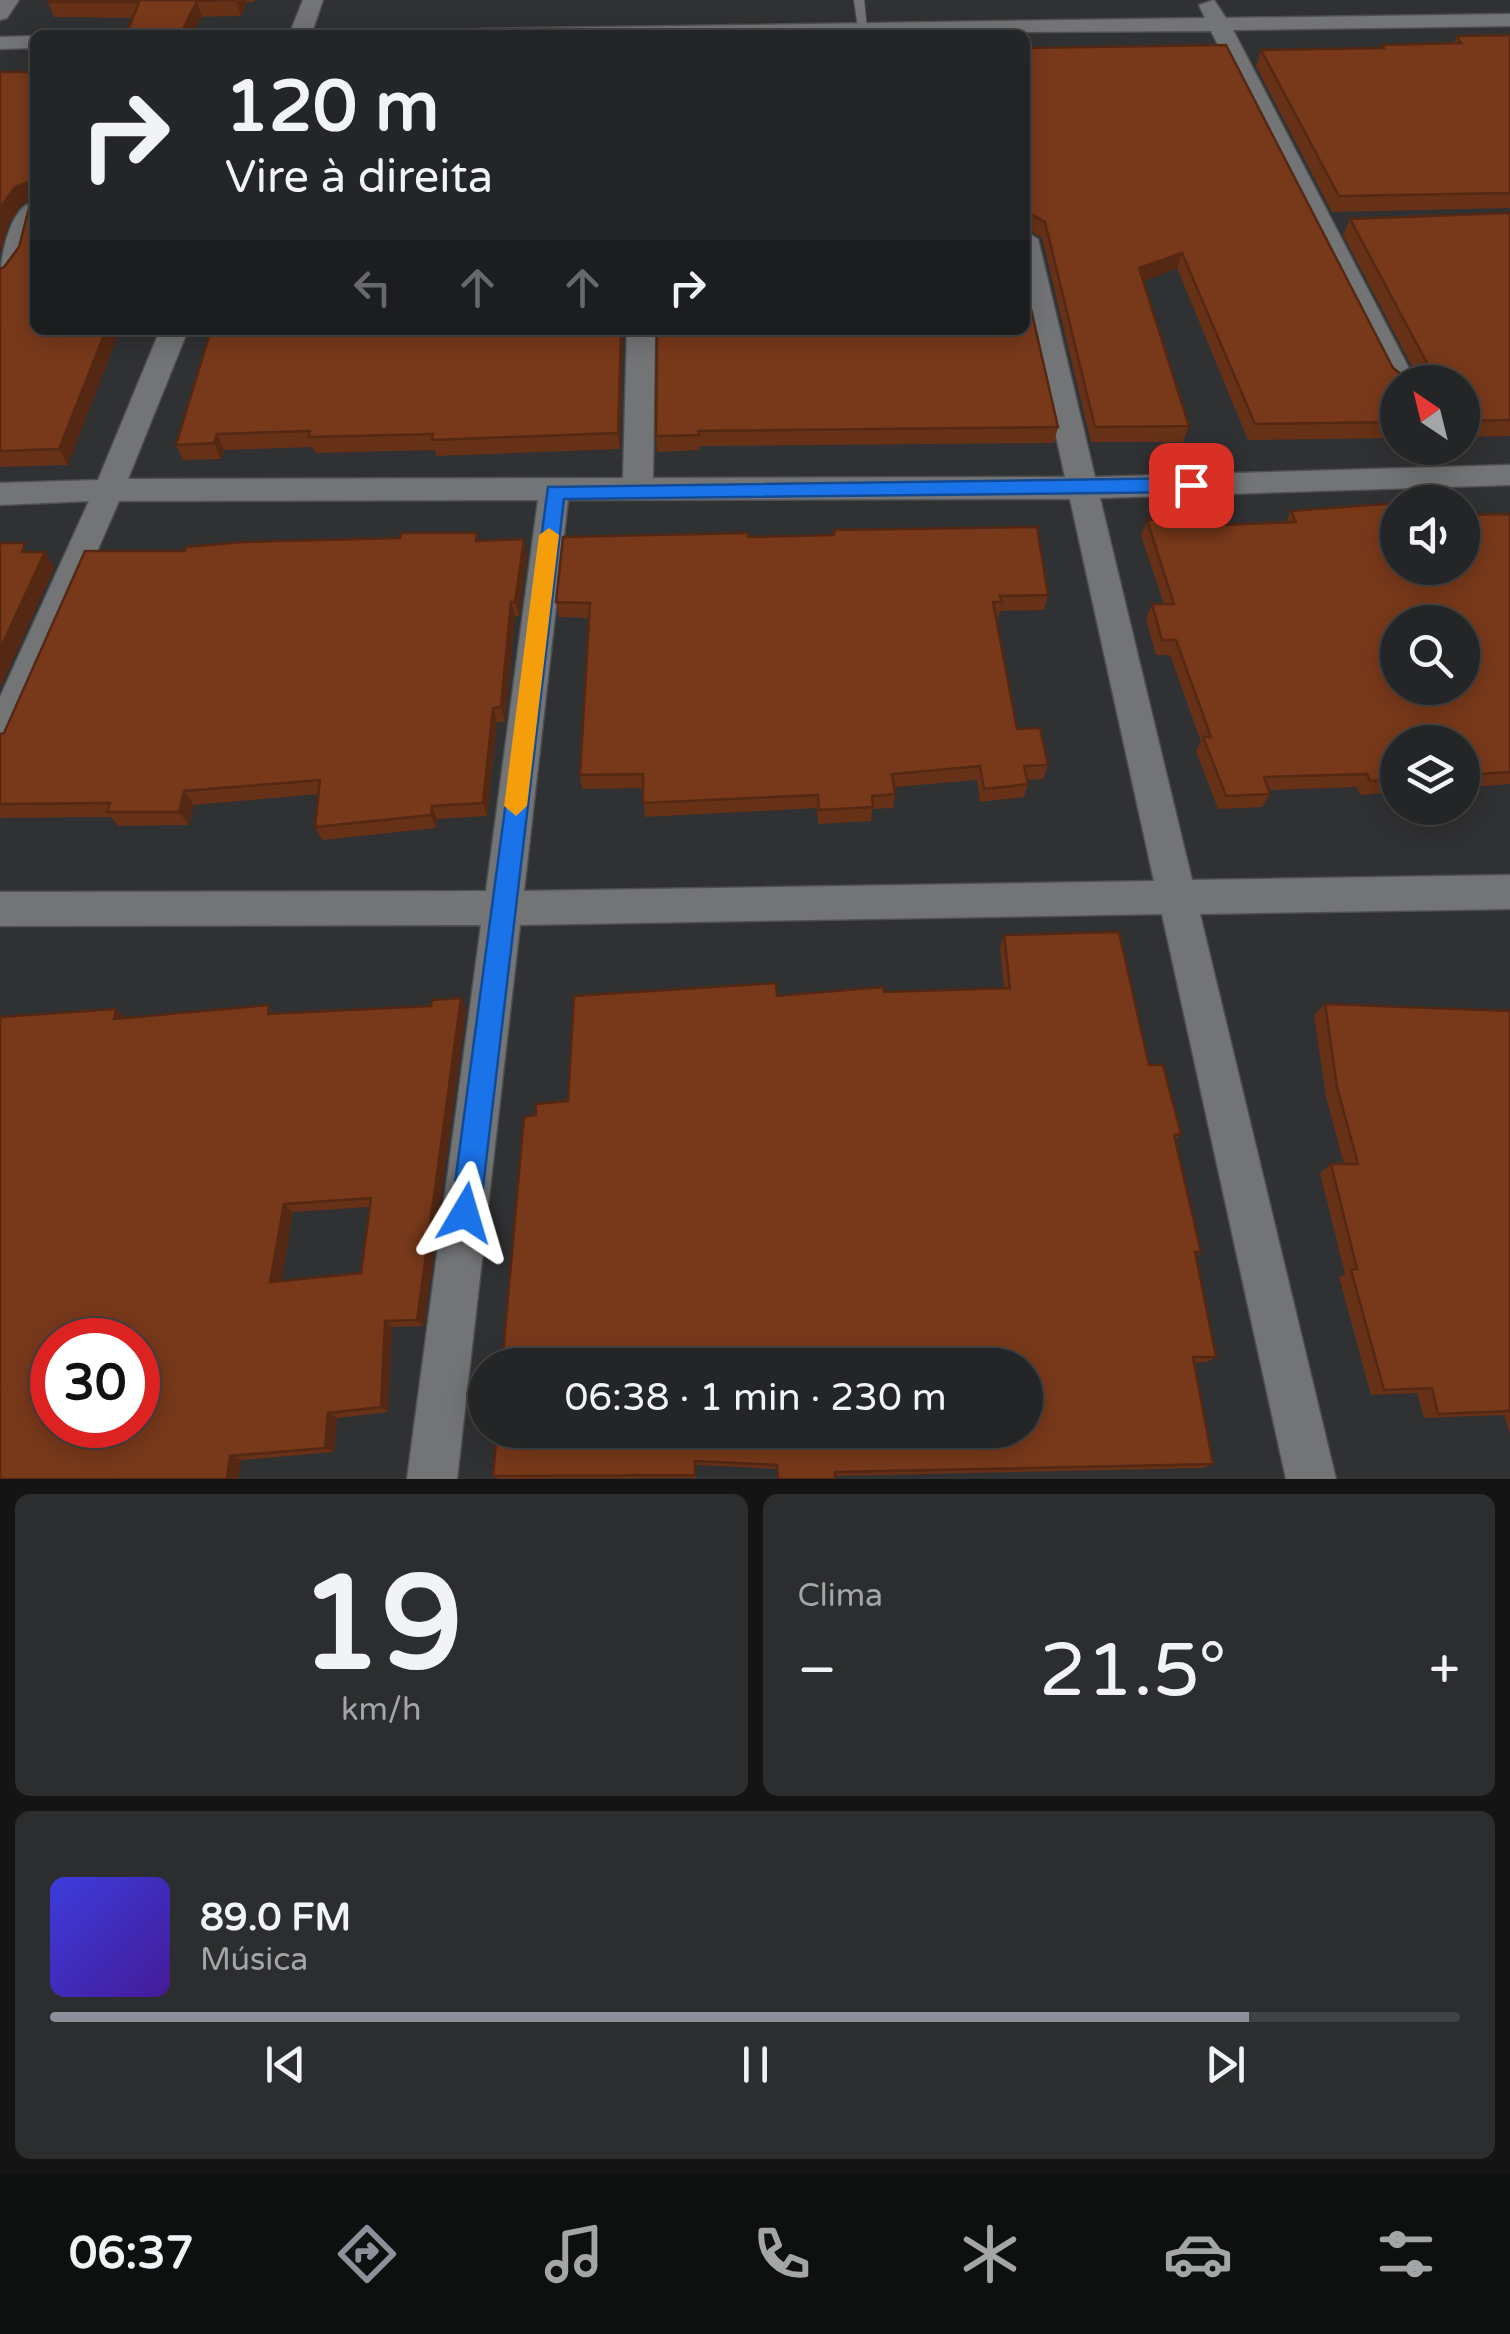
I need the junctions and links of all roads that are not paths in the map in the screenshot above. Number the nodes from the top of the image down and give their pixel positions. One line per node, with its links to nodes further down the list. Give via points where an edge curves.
1 (9, 0): 5 (street)
2 (313, 0): 8 (street)
3 (859, 0): 7 (lane)
4 (1212, 11): 6 (street); 10 (street); 18 (street, via 1332,224)
5 (0, 14)
6 (1510, 20)
7 (863, 28): 9 (street); 10 (street)
8 (302, 30)
9 (790, 30)
10 (983, 30)
11 (0, 42): 12 (street)
12 (30, 42)
13 (30, 218): 15 (street)
14 (1030, 262): 23 (street)
15 (0, 277)
16 (172, 335): 24 (street)
17 (641, 335): 22 (street)
18 (1394, 365)
19 (1444, 465): 21 (street)
20 (1510, 475): 21 (street)
21 (1450, 478): 23 (street)
22 (638, 488): 23 (street); 25 (street)
23 (1080, 488): 29 (street)
24 (109, 490): 25 (street); 26 (street); 27 (street)
25 (554, 492): 30 (street)
26 (0, 494)
27 (0, 734)
28 (1510, 892): 29 (street)
29 (1180, 895): 30 (street); 33 (street)
30 (503, 908): 31 (street); 32 (street)
31 (0, 909)
32 (432, 1479)
33 (1310, 1479)

